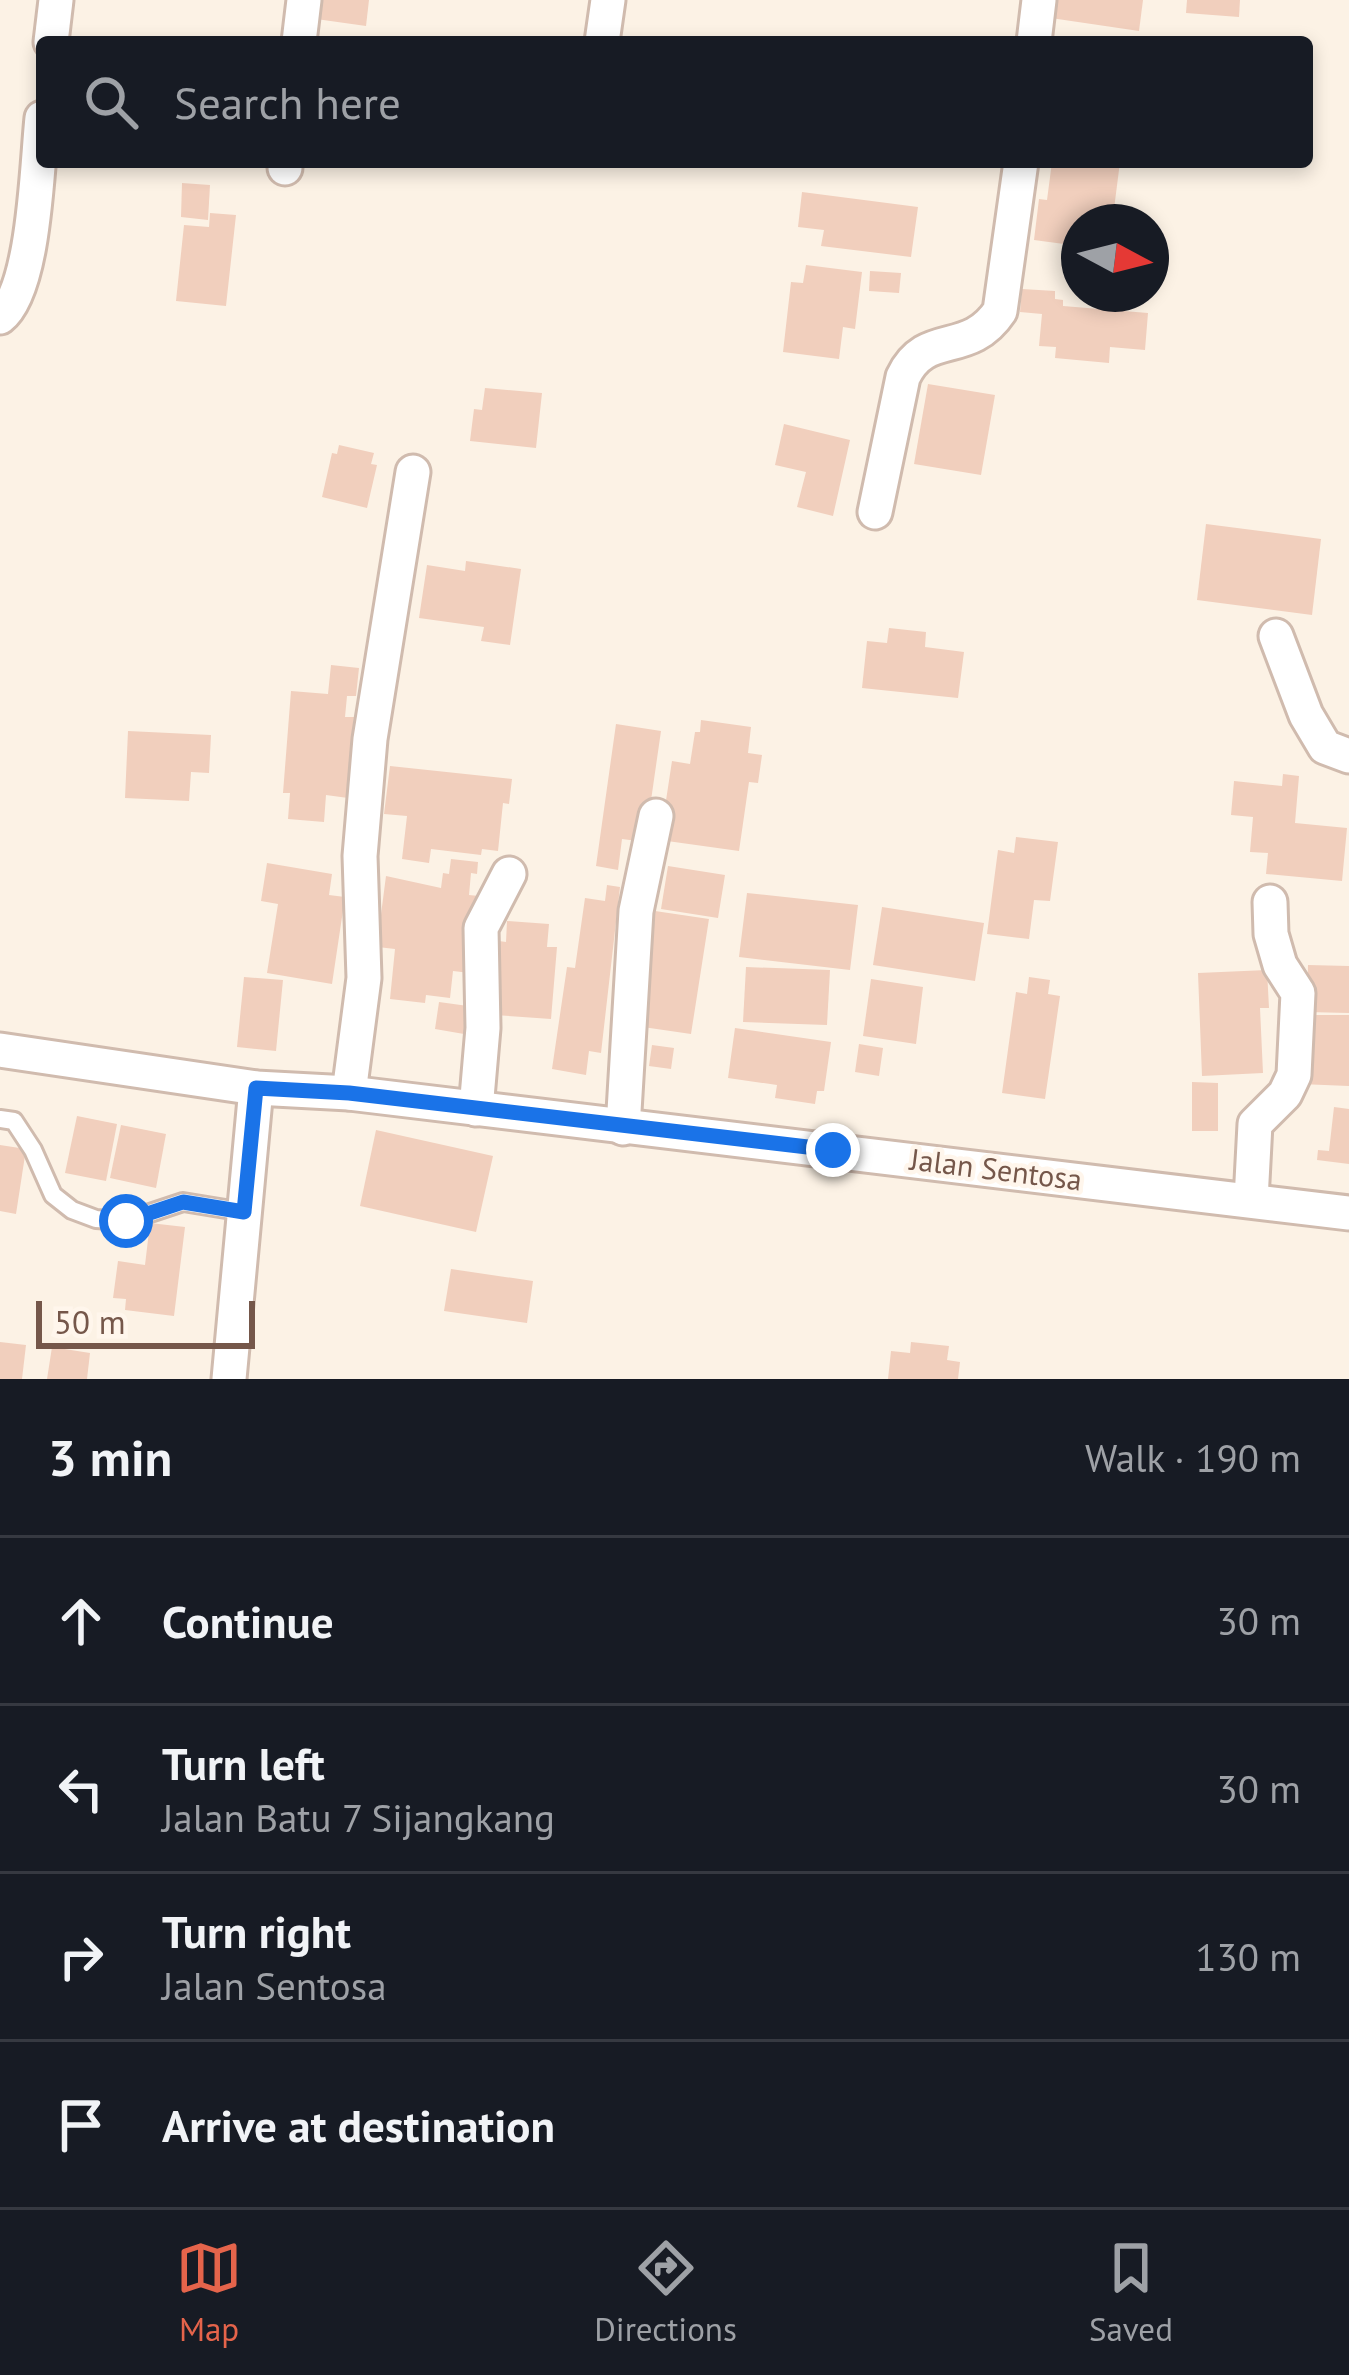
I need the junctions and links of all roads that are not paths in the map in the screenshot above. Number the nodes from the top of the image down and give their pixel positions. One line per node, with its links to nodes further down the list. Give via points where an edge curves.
1 (56, 0): 5 (street)
2 (304, 0): 6 (street)
3 (608, 0): 7 (street)
4 (1039, 0): 8 (street)
5 (52, 36)
6 (300, 36)
7 (603, 36)
8 (1035, 36)
9 (36, 163): 11 (street, via 20,284)
10 (1020, 168): 13 (street, via 1000,311 988,328 911,358)
11 (0, 317)
12 (413, 472): 21 (street, via 370,739 360,856 364,978)
13 (875, 512)
14 (1276, 636): 15 (street, via 1325,747)
15 (1349, 756)
16 (656, 816): 24 (street, via 636,911)
17 (509, 874): 22 (street, via 481,928)
18 (1270, 902): 25 (street, via 1280,964 1298,993 1294,1075 1255,1124)
19 (0, 1050): 20 (street, Jalan Sentosa)
20 (256, 1088): 21 (street, Jalan Sentosa); 26 (street)
21 (349, 1093): 22 (street, Jalan Sentosa)
22 (476, 1109): 24 (street, Jalan Sentosa)
23 (0, 1119): 26 (lane, via 14,1121 53,1195 96,1220 126,1221 183,1202)
24 (622, 1128): 25 (street, Jalan Sentosa)
25 (1251, 1200): 27 (street, Jalan Sentosa)
26 (244, 1212): 28 (street)
27 (1349, 1213)
28 (229, 1379)

